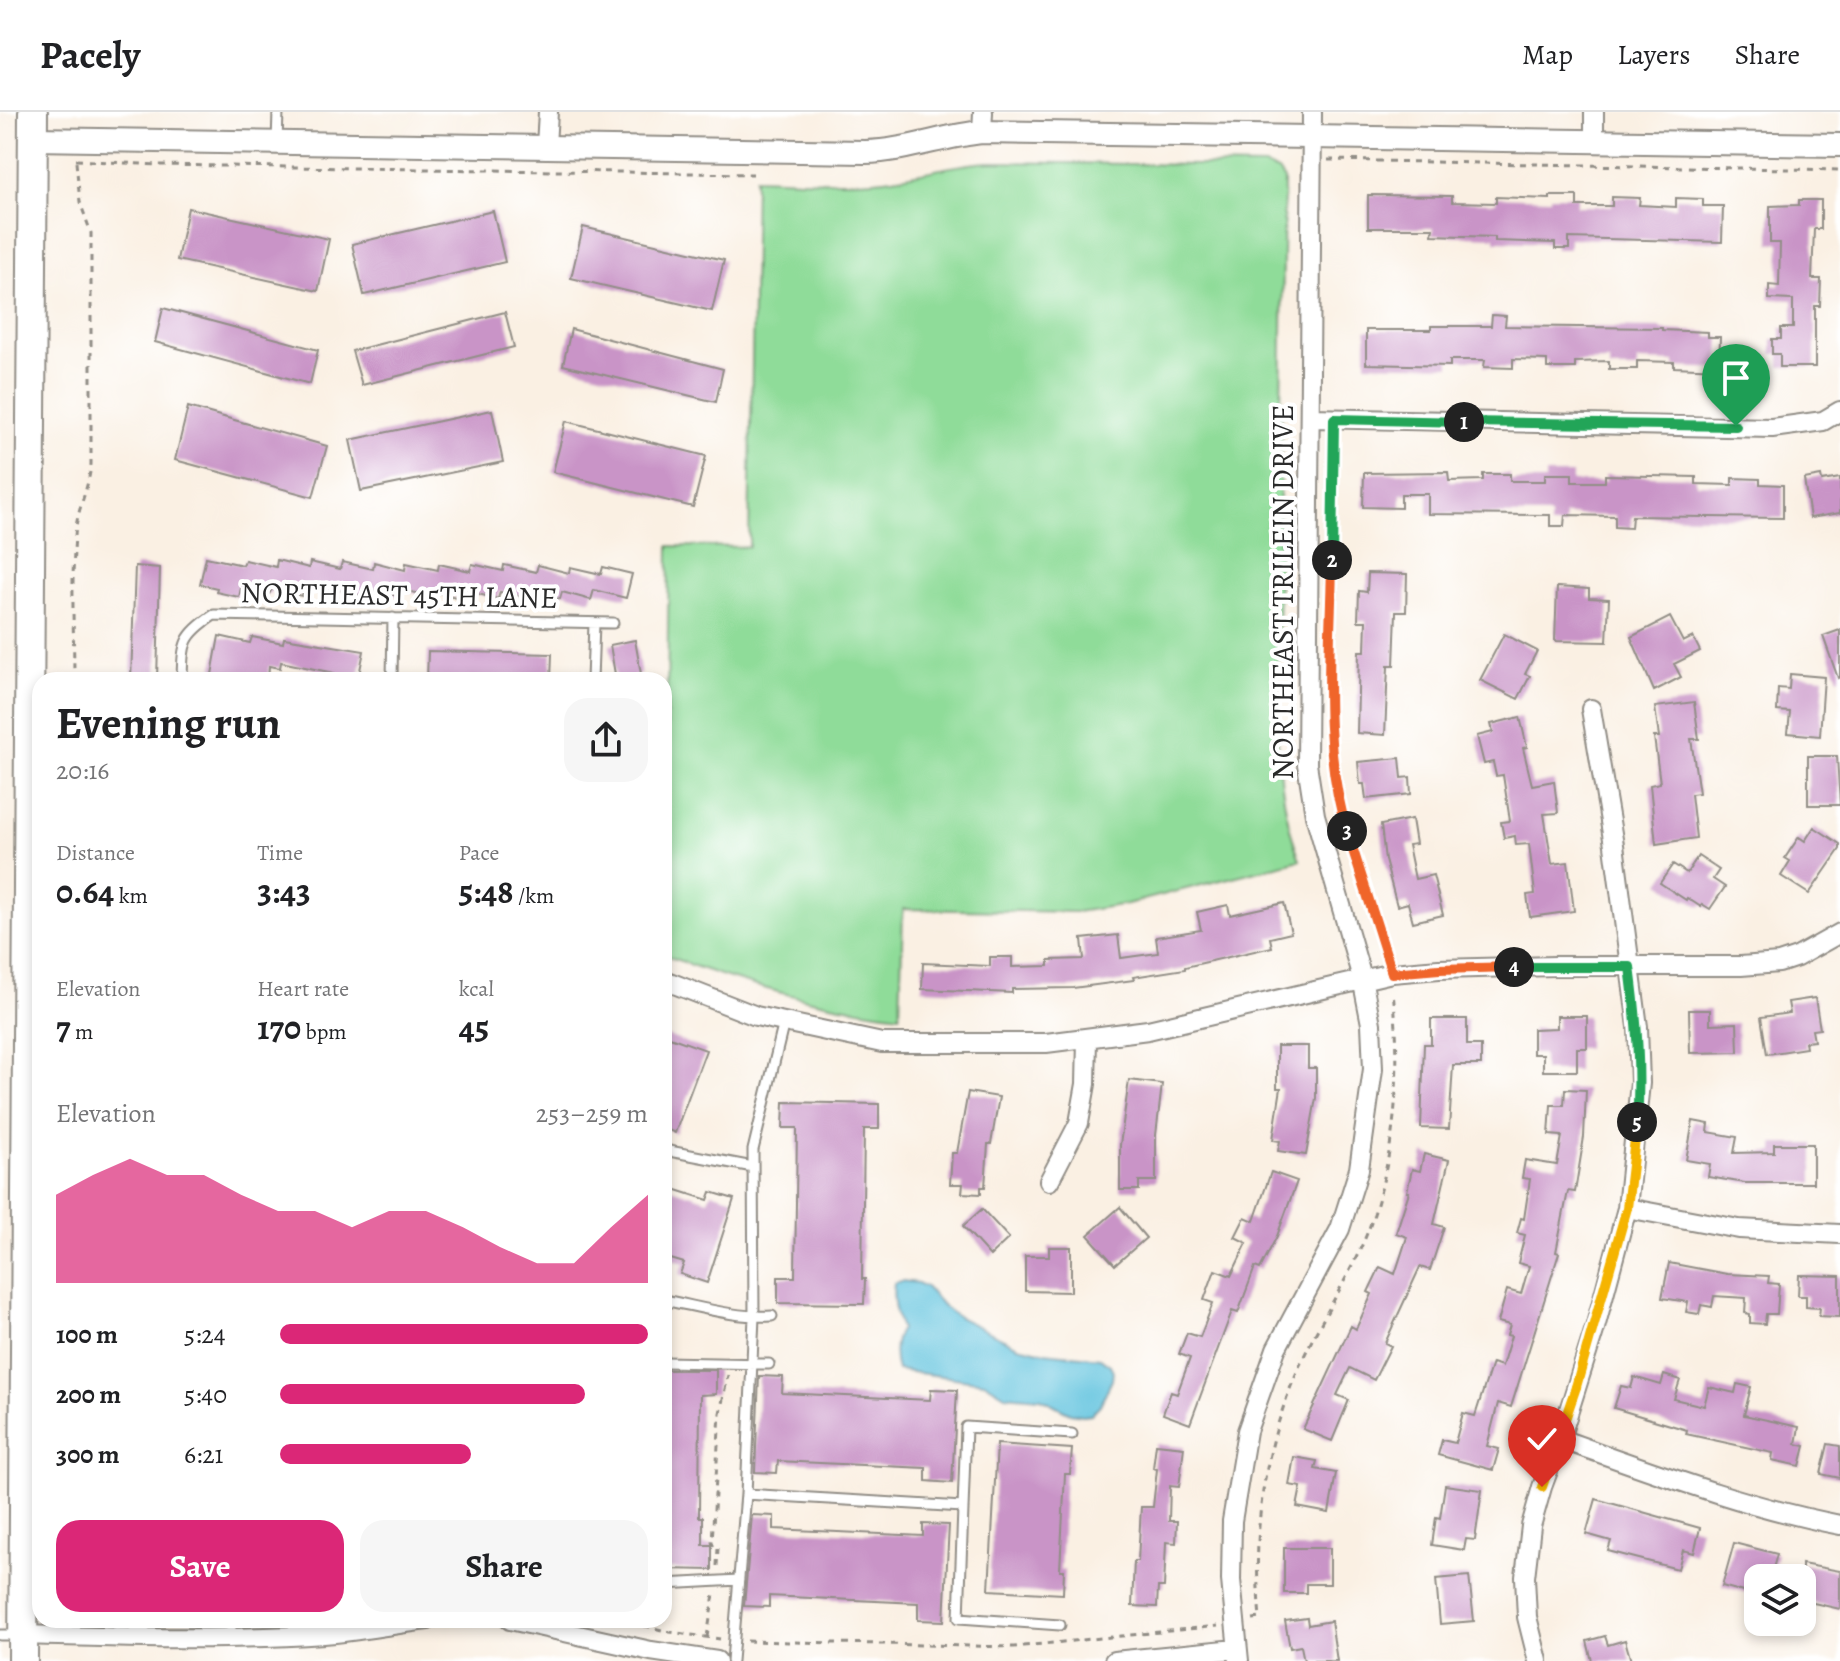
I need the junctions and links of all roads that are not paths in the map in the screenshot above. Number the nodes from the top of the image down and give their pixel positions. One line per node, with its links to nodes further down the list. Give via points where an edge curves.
1 (278, 112): 9 (lane)
2 (548, 112): 11 (street)
3 (1312, 112): 7 (street, NORTHEAST TRILEIN DRIVE)
4 (1594, 112): 8 (street)
5 (983, 122): 7 (street); 11 (street, via 909,148 875,152)
6 (33, 126): 9 (street, via 76,151); 17 (main road)
7 (1313, 136): 8 (street); 13 (street, NORTHEAST TRILEIN DRIVE)
8 (1594, 140): 10 (street)
9 (277, 142): 11 (street)
10 (1840, 145)
11 (546, 146)
12 (1840, 411): 13 (street, via 1823,421 1772,428)
13 (1311, 418): 25 (street, NORTHEAST TRILEIN DRIVE, via 1307,764 1315,815)
14 (393, 618): 15 (lane, NORTHEAST 45TH LANE); 18 (lane, NORTHEAST 45TH LANE, via 214,615 195,628 183,647); 19 (lane)
15 (594, 623): 16 (lane, NORTHEAST 45TH LANE); 20 (lane)
16 (613, 623)
17 (35, 672)
18 (182, 672)
19 (392, 672)
20 (592, 672)
21 (1591, 709): 24 (street)
22 (1840, 933): 24 (street, via 1779,963)
23 (32, 934): 51 (main road)
24 (1630, 967): 25 (street, via 1439,969); 32 (street, via 1640,1083)
25 (1362, 978): 28 (street, via 1148,1030); 52 (street, NORTHEAST TRILEIN DRIVE, via 1373,1069 1359,1169 1340,1229 1276,1349 1247,1431 1232,1521)
26 (672, 983): 27 (street)
27 (784, 1022): 28 (street, via 882,1043); 30 (lane)
28 (1087, 1039): 31 (street, via 1079,1123)
29 (672, 1152): 30 (lane)
30 (753, 1167): 36 (lane)
31 (1049, 1181)
32 (1627, 1208): 33 (street, via 1739,1229); 41 (street)
33 (1840, 1234)
34 (672, 1302): 36 (lane)
35 (772, 1316): 36 (lane)
36 (754, 1317): 38 (lane)
37 (672, 1362): 38 (lane)
38 (752, 1363): 39 (lane); 42 (lane)
39 (769, 1364)
40 (1072, 1434): 43 (lane, via 966,1427)
41 (1560, 1439): 44 (street, via 1689,1483); 56 (street, via 1531,1526 1525,1577 1527,1617)
42 (746, 1494): 43 (lane); 45 (lane)
43 (963, 1507): 47 (lane, via 959,1618)
44 (1840, 1525)
45 (739, 1580): 46 (lane); 54 (lane)
46 (672, 1584)
47 (1060, 1625)
48 (370, 1628): 50 (street, via 326,1634)
49 (546, 1628): 53 (street)
50 (231, 1629): 51 (street, via 179,1639)
51 (15, 1644)
52 (1238, 1655): 55 (street)
53 (717, 1661)
54 (732, 1661)
55 (1114, 1661)
56 (1538, 1661)

